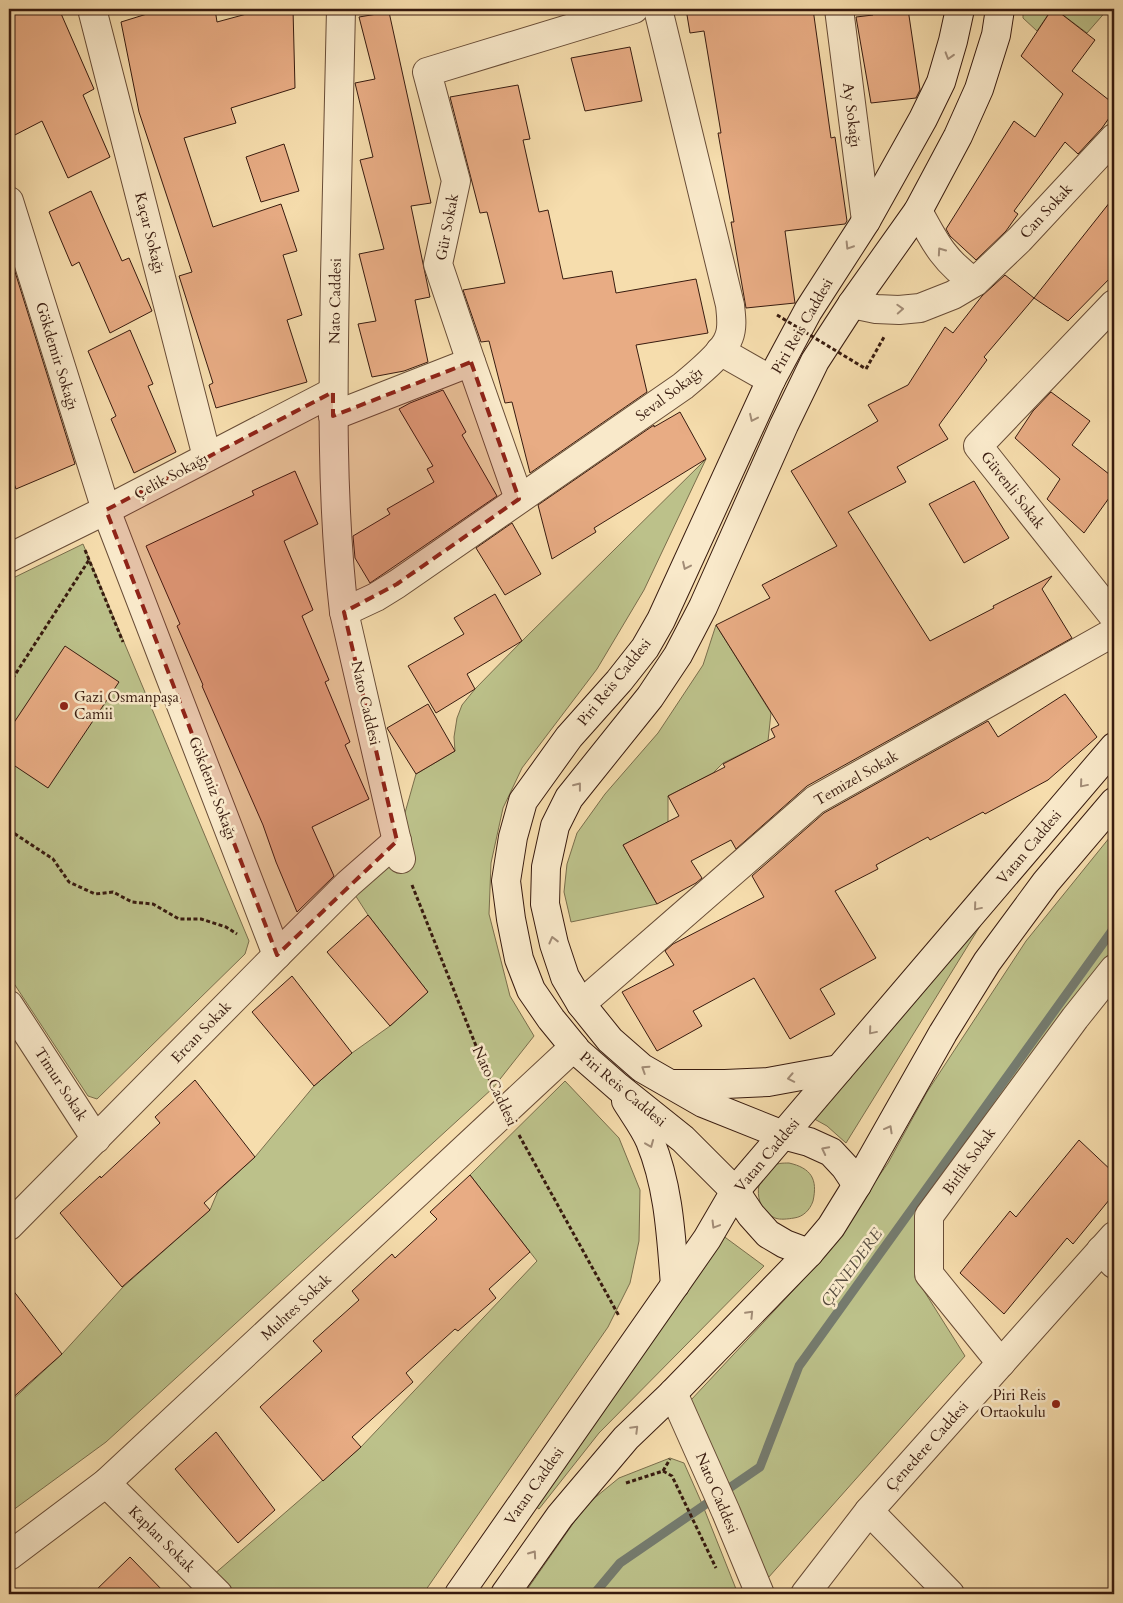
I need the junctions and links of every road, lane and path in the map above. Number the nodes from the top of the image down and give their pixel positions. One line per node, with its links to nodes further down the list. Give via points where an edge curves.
1 (92, 9): 21 (street, Kaçar Sokağı)
2 (341, 9): 20 (street, Nato Caddesi)
3 (634, 9): 17 (street, Gür Sokak, via 427,72 456,182 438,264)
4 (658, 9): 16 (street, Seval Sokağı, via 730,305 732,322 729,338)
5 (839, 9): 11 (street, Ay Sokağı)
6 (960, 9): 11 (street, Piri Reis Caddesi, one-way to 11, via 941,82)
7 (1000, 9): 10 (street, Piri Reis Caddesi, via 980,89)
8 (1114, 138): 12 (street, Can Sokak)
9 (9, 201): 23 (street, Gökdemir Sokağı)
10 (918, 211): 12 (street, one-way to 10, via 948,260); 13 (street, Piri Reis Caddesi)
11 (866, 221): 19 (street, Piri Reis Caddesi, one-way to 19, via 808,311)
12 (975, 282): 13 (street, Can Sokak, one-way to 12, via 876,309 920,308)
13 (852, 304): 39 (street, Piri Reis Caddesi, one-way to 13, via 565,977 545,904 546,867 555,826 569,798 650,697 678,656 815,361)
14 (1114, 304): 28 (street, Güvenli Sokak, via 978,446)
15 (777, 315): 18 (path, bridge)
16 (720, 351): 19 (street); 22 (street, Seval Sokağı, via 683,386)
17 (470, 362): 20 (street, Çelik Sokağı); 22 (street, Gür Sokak)
18 (866, 369)
19 (771, 380): 41 (street, Piri Reis Caddesi, one-way to 41, via 649,641 569,737 523,801 506,881 510,919 519,959 532,990)
20 (333, 404): 21 (street, Çelik Sokağı); 27 (street, Nato Caddesi, via 336,525)
21 (207, 457): 23 (street, Çelik Sokağı)
22 (519, 499): 27 (street, Seval Sokağı, via 397,584)
23 (106, 510): 25 (street, Çelik Sokağı); 37 (street, Gökdeniz Sokağı)
24 (83, 544): 26 (path)
25 (9, 558)
26 (89, 560): 30 (path); 31 (path)
27 (344, 612): 35 (street, Nato Caddesi)
28 (1114, 617)
29 (1114, 632): 39 (street, Temizel Sokak, via 815,800)
30 (126, 649)
31 (9, 684)
32 (1114, 747): 42 (street, Vatan Caddesi, one-way to 42)
33 (1114, 802): 48 (street, one-way to 33, via 987,962 1046,882)
34 (9, 830): 36 (path, via 53,859 69,882 95,894 113,892 132,902 153,904 179,919 201,919)
35 (399, 850): 37 (street, Ercan Sokak, via 348,884); 45 (path, Nato Caddesi)
36 (241, 936)
37 (277, 955): 47 (street, Ercan Sokak)
38 (1114, 969): 55 (street, Birlik Sokak, via 929,1216 929,1274)
39 (581, 1004): 43 (street, Piri Reis Caddesi, one-way to 39, via 642,1068 610,1040)
40 (9, 1005): 47 (street, Timur Sokak)
41 (574, 1047): 44 (street, Piri Reis Caddesi); 45 (street, Muhtes Sokak)
42 (839, 1069): 43 (street, one-way to 43, via 768,1082); 46 (street, Vatan Caddesi)
43 (670, 1084): 46 (street, Piri Reis Caddesi, via 703,1102)
44 (618, 1086): 49 (street, Piri Reis Caddesi, via 684,1140); 53 (street, one-way to 53, via 649,1140 664,1182)
45 (505, 1111): 54 (path, Nato Caddesi); 57 (street, Muhtes Sokak)
46 (783, 1135): 48 (street, Piri Reis Caddesi, one-way to 46, via 831,1152); 49 (street, Vatan Caddesi)
47 (96, 1139): 50 (street, Ercan Sokak)
48 (857, 1185): 52 (street, via 831,1227)
49 (735, 1191): 52 (street, Piri Reis Caddesi, via 768,1234); 53 (street, Vatan Caddesi, one-way to 53)
50 (9, 1226)
51 (1110, 1250): 55 (street, Çenedere Caddesi)
52 (809, 1253): 56 (street, one-way to 52)
53 (675, 1285): 54 (street, Vatan Caddesi)
54 (634, 1343): 63 (street, Vatan Caddesi)
55 (1001, 1363): 59 (street, Çenedere Caddesi)
56 (673, 1393): 64 (street, one-way to 56, via 560,1516 626,1438); 65 (street, Nato Caddesi)
57 (106, 1484): 60 (street, Muhtes Sokak); 62 (street, Kaplan Sokak)
58 (619, 1488): 61 (path, via 626,1482 663,1471 672,1476)
59 (869, 1511): 66 (street, Çenedere Caddesi); 67 (street)
60 (9, 1556)
61 (720, 1577)
62 (218, 1594)
63 (459, 1594)
64 (504, 1594)
65 (760, 1594)
66 (805, 1594)
67 (950, 1594)

